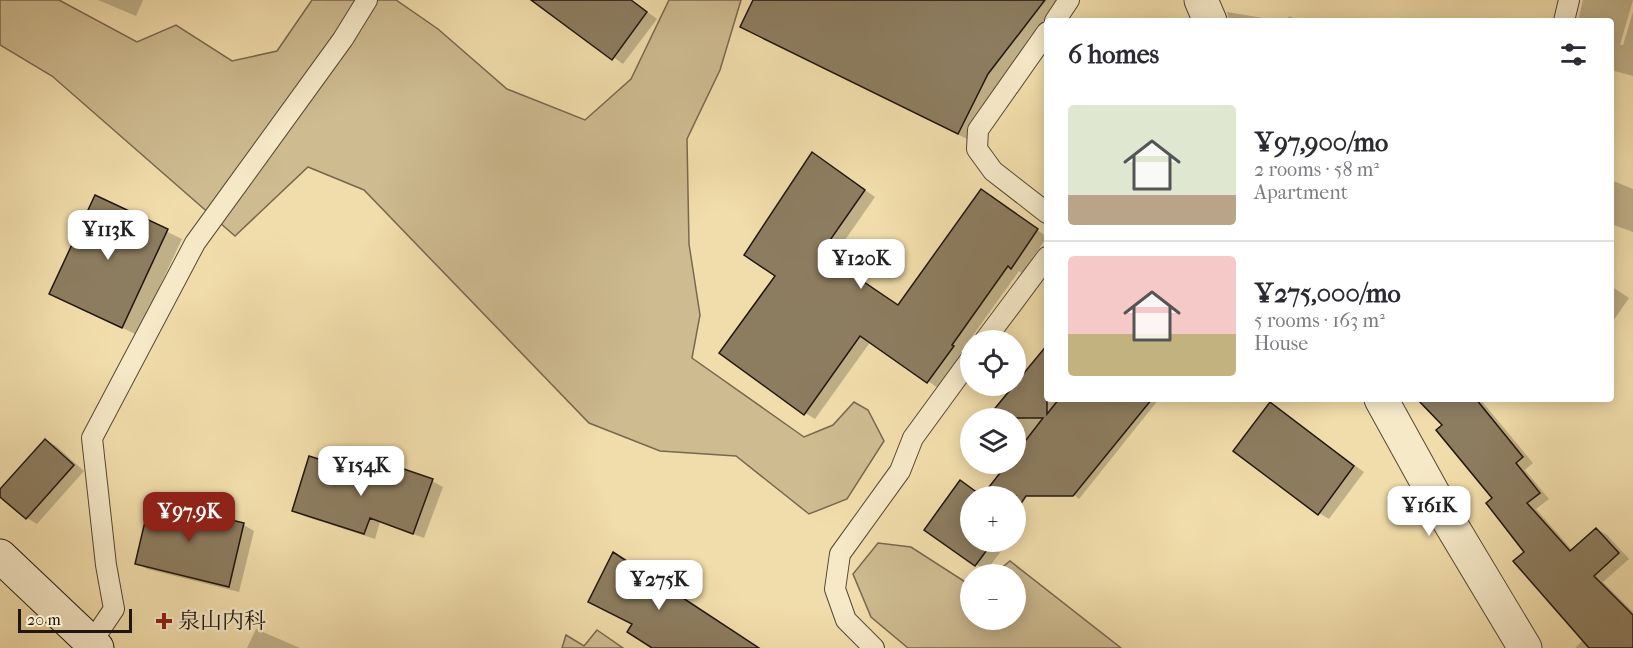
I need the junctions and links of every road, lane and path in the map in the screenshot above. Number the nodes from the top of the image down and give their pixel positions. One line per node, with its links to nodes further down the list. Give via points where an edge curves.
1 (367, 0): 15 (lane, via 195,243 92,438 114,609)
2 (1069, 0): 5 (lane)
3 (1201, 0): 6 (street)
4 (1569, 0): 7 (lane)
5 (1057, 18)
6 (1209, 18)
7 (1565, 18)
8 (1044, 36): 9 (lane, via 978,130 977,150 993,171)
9 (1044, 211)
10 (1044, 261): 11 (lane)
11 (992, 330)
12 (960, 374): 16 (lane, via 913,438 900,471 840,554 835,589 846,620)
13 (1383, 402): 17 (street)
14 (0, 556): 15 (street)
15 (94, 645)
16 (874, 648)
17 (1525, 648)

